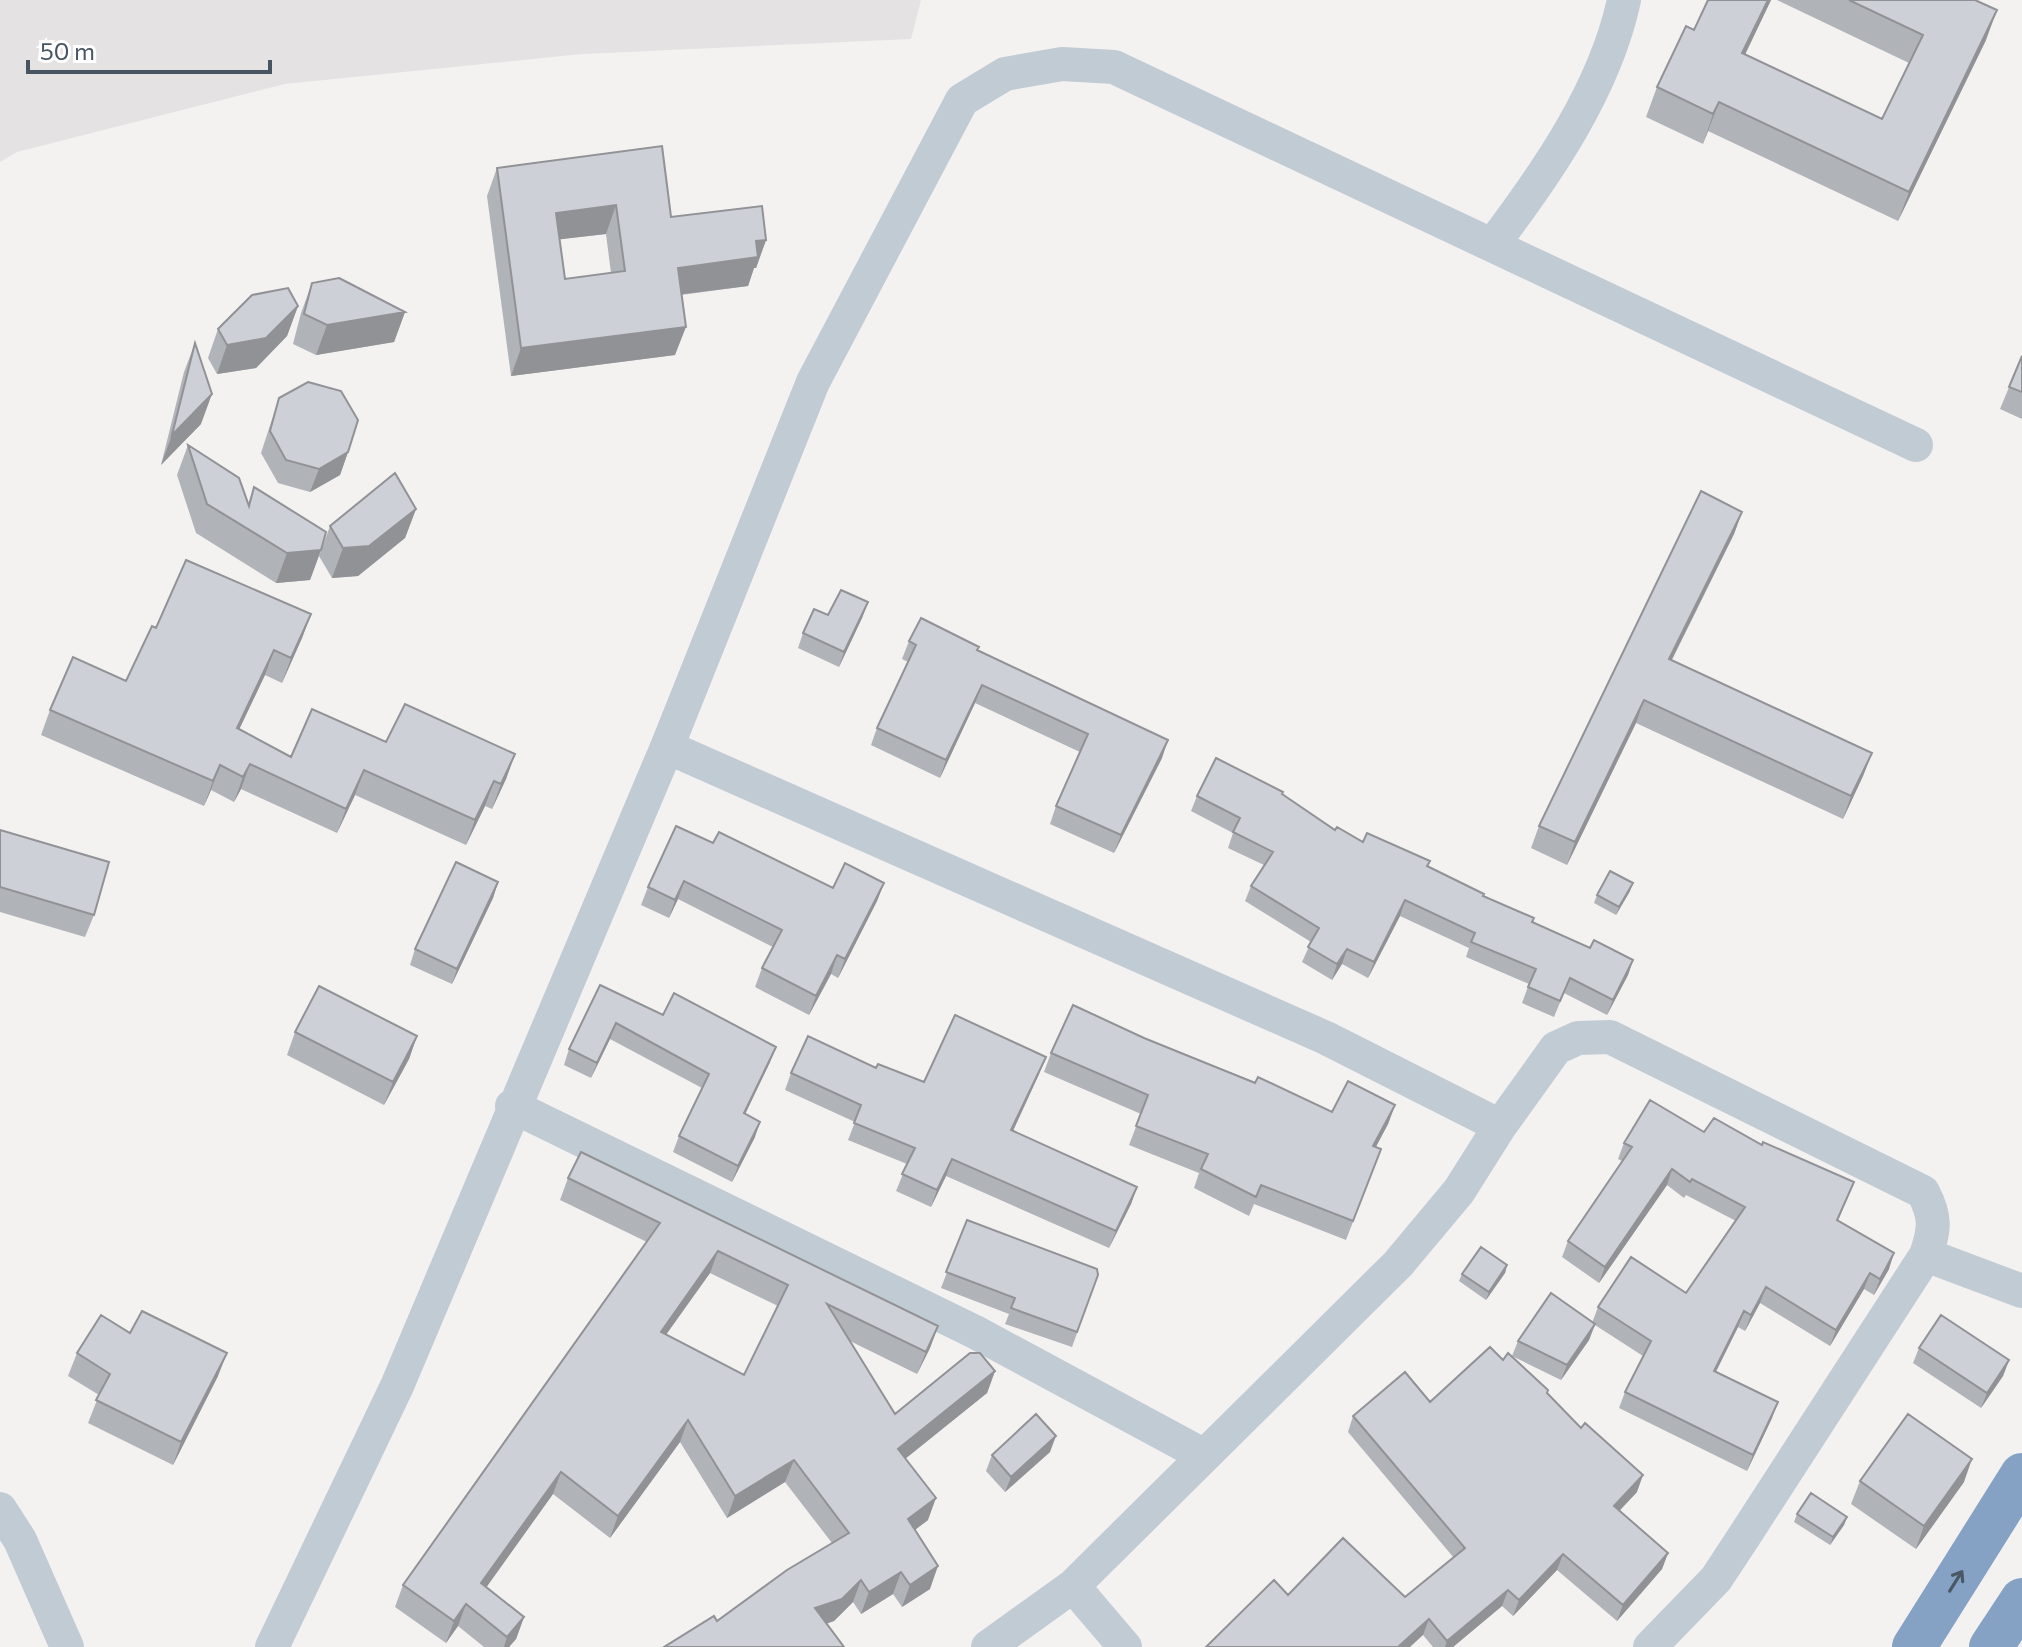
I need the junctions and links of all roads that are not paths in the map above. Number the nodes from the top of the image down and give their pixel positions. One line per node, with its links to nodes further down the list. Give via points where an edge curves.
1 (1624, 0): 2 (street, via 1583,108)
2 (1493, 244): 3 (street); 4 (street, via 1114,67 1062,64 1005,74 962,100 813,382)
3 (1916, 445)
4 (667, 747): 5 (street); 6 (street, via 1326,1038)
5 (512, 1106): 9 (street, via 975,1332); 15 (street, via 397,1386)
6 (1500, 1126): 7 (street, via 1556,1048 1578,1038 1610,1037 1923,1192 1934,1213 1935,1231); 9 (street, via 1459,1191 1398,1264)
7 (1926, 1255): 8 (street); 18 (street, via 1716,1579)
8 (2022, 1291)
9 (1203, 1455): 12 (street)
10 (2022, 1475): 19 (highway, one-way to 10)
11 (0, 1509): 14 (street, via 26,1553)
12 (1073, 1586): 16 (street); 17 (street)
13 (2022, 1600): 20 (highway)
14 (67, 1647)
15 (272, 1647)
16 (988, 1647)
17 (1125, 1647)
18 (1650, 1647)
19 (1914, 1647)
20 (1991, 1647)

